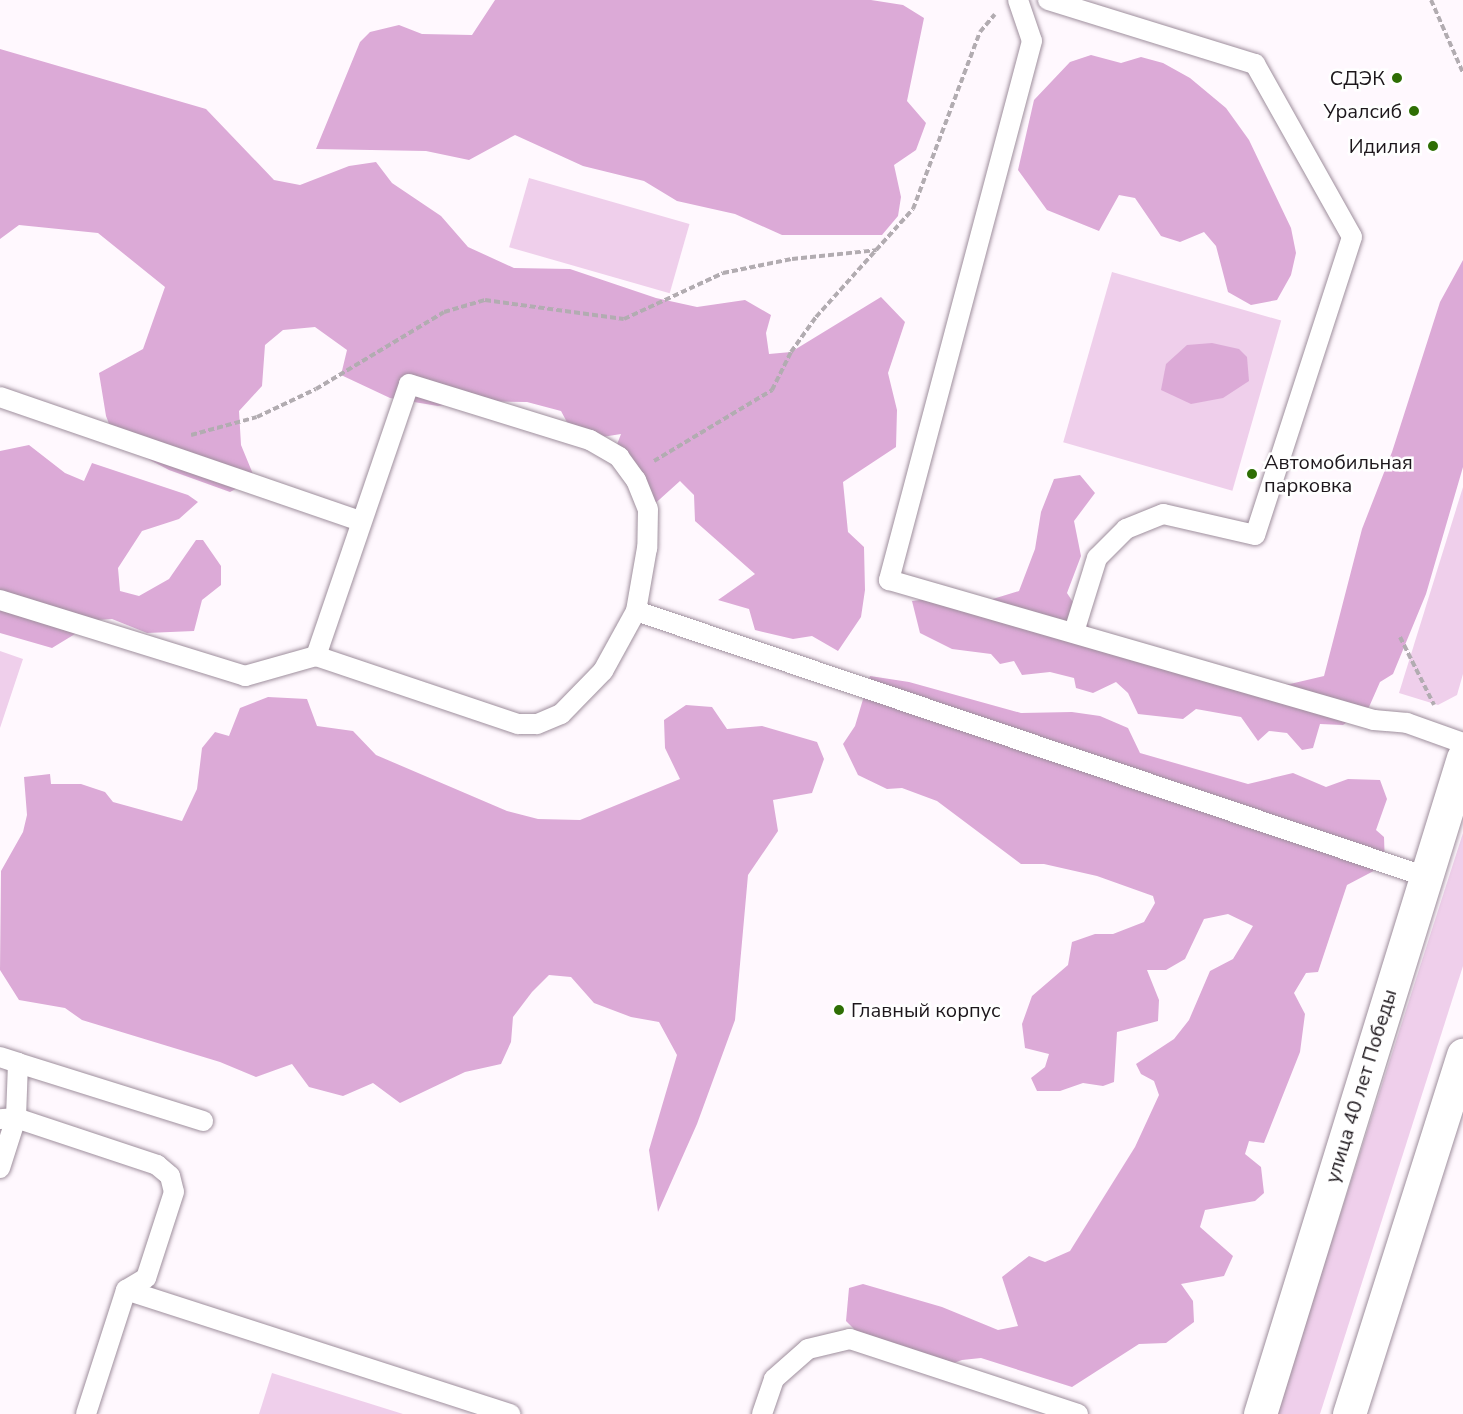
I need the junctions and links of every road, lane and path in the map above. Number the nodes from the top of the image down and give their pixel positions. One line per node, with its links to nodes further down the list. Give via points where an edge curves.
1 (1018, 0): 13 (lane, via 1032,41 889,580)
2 (1048, 0): 13 (lane, via 1255,64 1352,237 1255,535 1163,514 1126,529 1097,558)
3 (1431, 0): 5 (path)
4 (1000, 8): 6 (path, via 980,32 913,209)
5 (1463, 73)
6 (877, 250): 8 (path, via 792,259 723,273 624,320 485,300 444,312 316,389 257,417); 9 (path, via 816,317 791,352 772,390)
7 (0, 398): 10 (lane)
8 (182, 436)
9 (632, 474): 10 (lane, via 619,457 590,441 409,384); 12 (lane, via 648,509 647,548)
10 (361, 521): 15 (lane)
11 (0, 600): 15 (lane, via 245,676)
12 (636, 611): 15 (lane, via 603,671 584,695 561,714 537,723 518,724); 19 (lane)
13 (1074, 632): 17 (lane, via 1374,720 1407,723)
14 (1400, 637): 16 (path)
15 (316, 656)
16 (1436, 709)
17 (1463, 743)
18 (1463, 758): 19 (main road, улица 40 лет Победы)
19 (1424, 876): 30 (main road, улица 40 лет Победы)
20 (1463, 1055): 31 (main road)
21 (9, 1060): 22 (lane); 23 (lane)
22 (8, 1118): 24 (lane); 25 (lane, via 157,1165 170,1176 174,1192 146,1278)
23 (203, 1121)
24 (0, 1168)
25 (126, 1290): 26 (lane); 27 (lane)
26 (86, 1414)
27 (511, 1414)
28 (762, 1414): 29 (lane, via 774,1379 808,1349 850,1340)
29 (1078, 1414)
30 (1260, 1414)
31 (1349, 1414)

